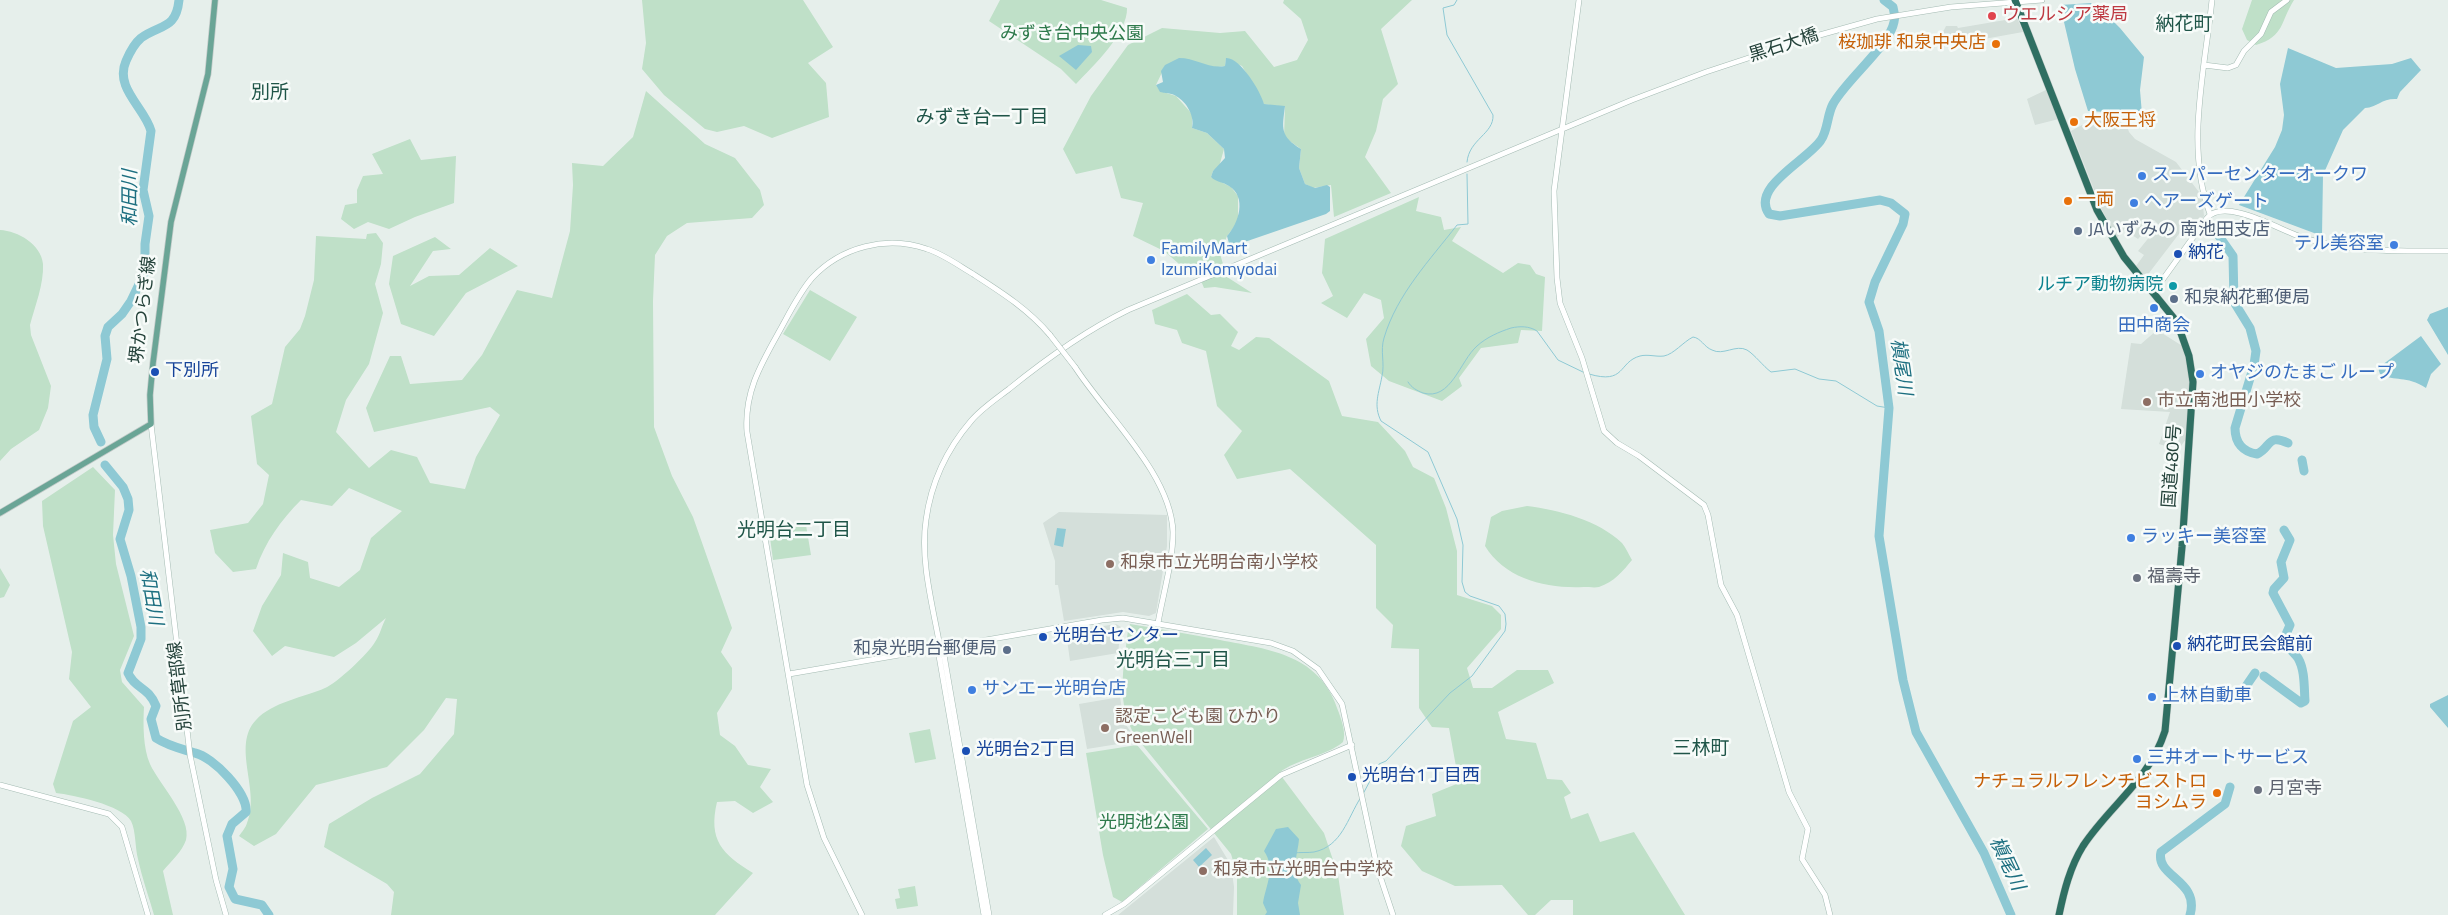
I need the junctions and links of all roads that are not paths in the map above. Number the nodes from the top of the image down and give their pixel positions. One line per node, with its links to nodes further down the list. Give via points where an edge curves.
1 (215, 0): 12 (main road, 堺かつらぎ線, via 208,74 171,222 153,363)
2 (1579, 0): 8 (street)
3 (2042, 0): 6 (street, 黒石大橋)
4 (2212, 0): 7 (street)
5 (2287, 0): 7 (street, via 2270,12 2261,34 2244,51 2236,65 2228,68)
6 (2016, 1): 8 (street, 黒石大橋, via 1908,13 1851,26 1706,72); 11 (highway, 国道480号, via 2105,227)
7 (2204, 64): 9 (street, via 2199,162)
8 (1563, 130): 15 (street, 黒石大橋, via 1128,310 1044,362 1002,395 972,420 957,441 944,462 931,495 924,543); 26 (street, via 1554,190 1558,296 1582,358 1600,422 1609,438 1639,456 1704,505 1721,585 1738,615 1789,792 1808,829 1802,859 1825,895)
9 (2210, 214): 10 (street, via 2227,210 2311,240 2344,248); 11 (street)
10 (2448, 251)
11 (2153, 293): 27 (highway, 国道480号, via 2177,322 2189,356 2193,382 2166,732 2141,780 2093,832 2074,863)
12 (152, 424): 13 (main road); 20 (street, 別所草部線, via 190,755)
13 (0, 513)
14 (1158, 623): 15 (street, via 1123,618 1102,620); 16 (street, bridge, via 1171,547 1171,512 1158,480 1075,367 1026,310 944,256 915,245 878,244 856,248 831,262 806,286 756,372 746,409 751,457); 17 (street, via 1259,640 1283,646 1301,656 1318,669 1334,690 1342,704)
15 (940, 647): 16 (street); 22 (street, via 940,665); 23 (street)
16 (790, 674): 21 (street, via 807,785 817,819)
17 (1352, 745): 24 (street, via 1281,775 1124,904); 25 (street, via 1378,867)
18 (0, 785): 19 (street, via 109,814 122,827)
19 (148, 915)
20 (226, 915)
21 (862, 915)
22 (984, 915)
23 (989, 915)
24 (1105, 915)
25 (1392, 915)
26 (1830, 915)
27 (2059, 915)

